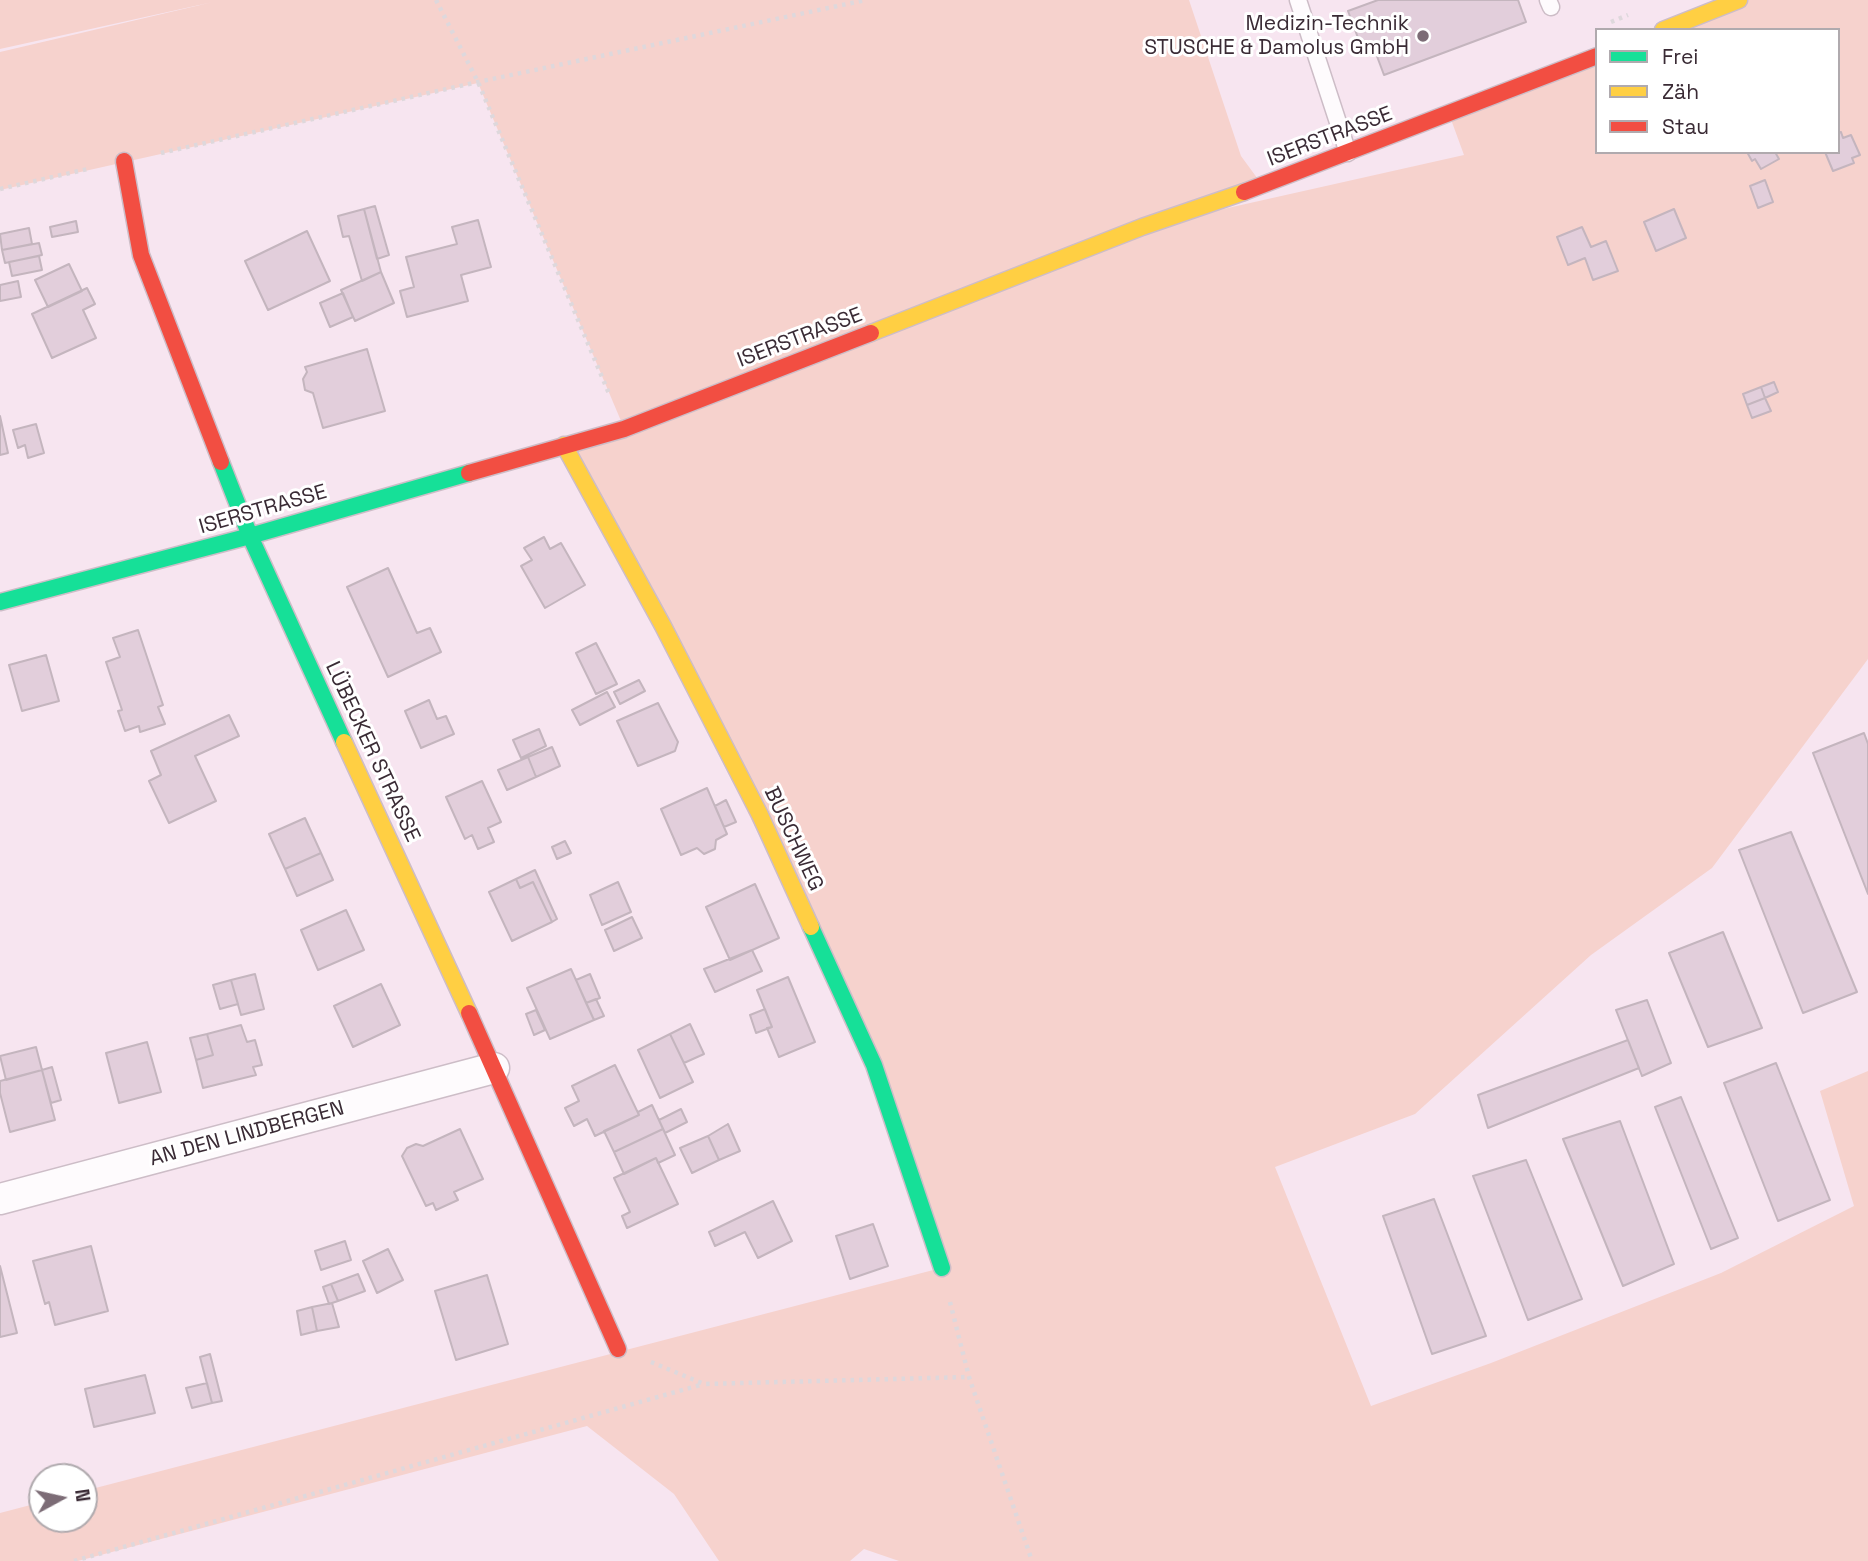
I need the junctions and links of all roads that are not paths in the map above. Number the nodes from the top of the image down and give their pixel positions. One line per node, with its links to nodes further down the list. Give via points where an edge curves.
1 (1298, 0): 5 (lane)
2 (1739, 0): 3 (street)
3 (1668, 28)
4 (1595, 57): 5 (street, ISERSTRASSE)
5 (1348, 153): 7 (street, ISERSTRASSE, via 1129,232 624,429)
6 (124, 161): 8 (street, LÜBECKER STRASSE, via 141,255)
7 (564, 445): 8 (street, ISERSTRASSE); 12 (street, BUSCHWEG, via 760,815 874,1065)
8 (250, 536): 9 (street, ISERSTRASSE); 10 (street, LÜBECKER STRASSE)
9 (0, 602)
10 (494, 1068): 11 (street, AN DEN LINDBERGEN); 13 (street, LÜBECKER STRASSE)
11 (0, 1199)
12 (942, 1268)
13 (618, 1349)

